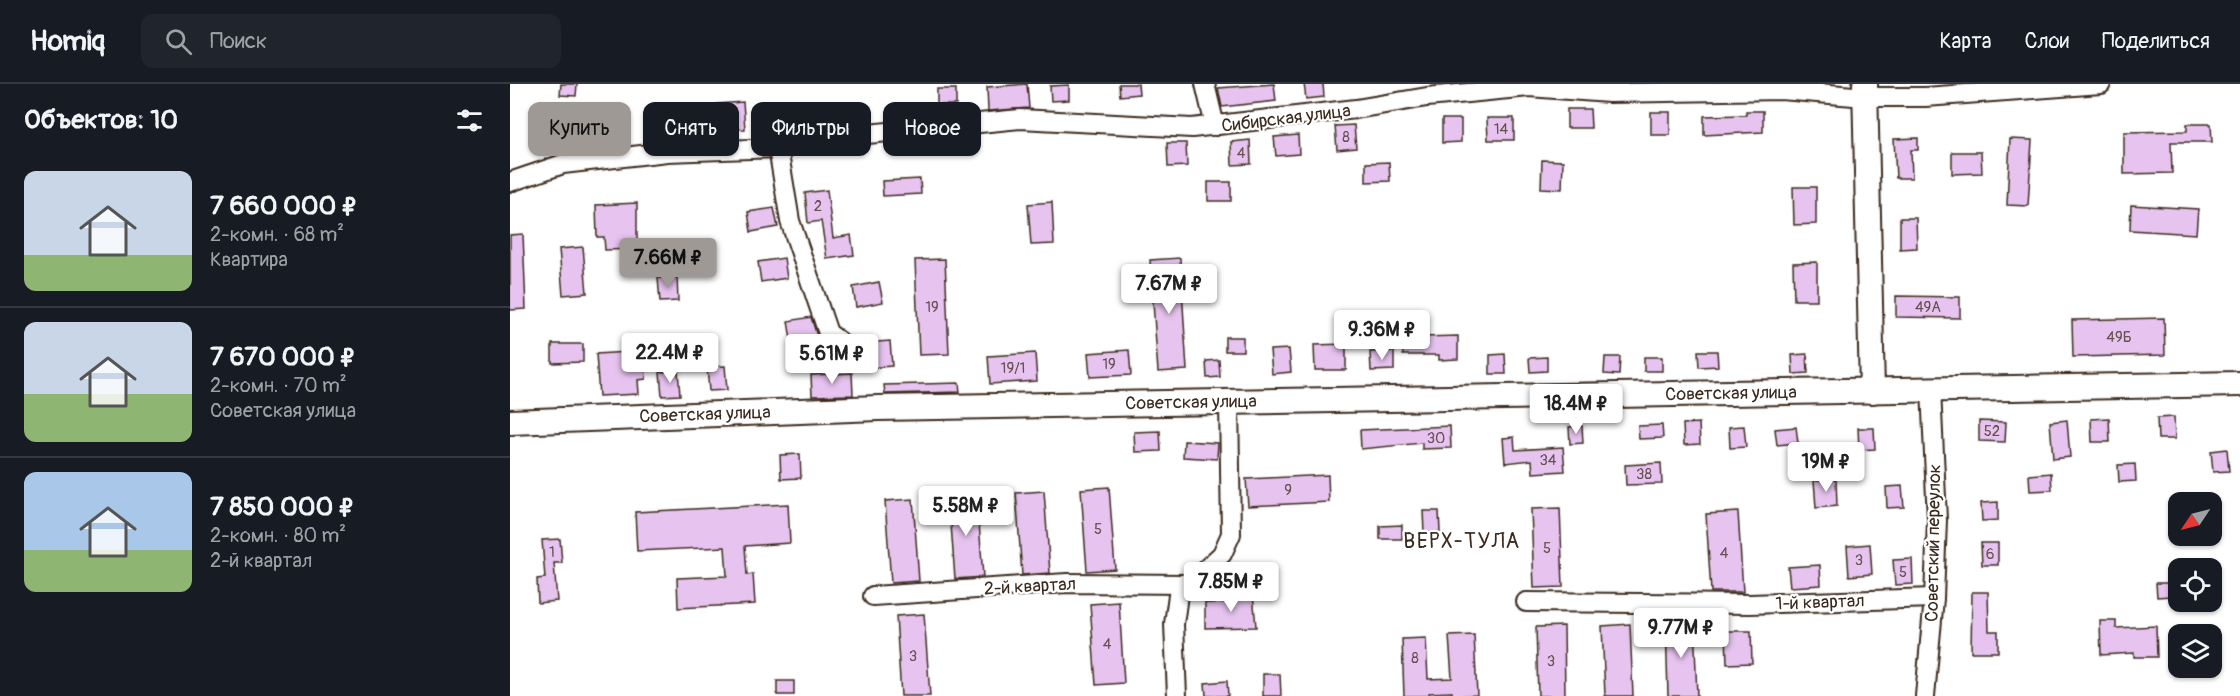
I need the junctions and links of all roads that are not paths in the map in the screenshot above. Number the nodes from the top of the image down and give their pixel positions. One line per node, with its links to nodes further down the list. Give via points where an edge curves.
1 (1205, 84): 4 (street)
2 (2101, 84): 3 (street, Сибирская улица, via 1924,97)
3 (1865, 91): 4 (street, Сибирская улица, via 1609,93 1529,87); 12 (main road)
4 (1215, 126): 5 (street, Сибирская улица, via 1020,119)
5 (871, 134)
6 (751, 149): 8 (street, Сибирская улица, via 667,153 562,165)
7 (779, 156): 9 (street, via 790,221 828,333)
8 (510, 182)
9 (839, 341)
10 (2240, 384): 11 (main road, Советская улица)
11 (1931, 389): 12 (main road, Советская улица); 17 (street, Советский переулок, via 1937,520)
12 (1872, 391): 13 (main road, Советская улица)
13 (1229, 402): 14 (main road, Советская улица, via 840,409); 15 (street, via 1231,534 1222,554)
14 (510, 422)
15 (1188, 584): 16 (street, 2-й квартал, via 1067,583); 19 (street, via 1178,595 1174,624)
16 (873, 596)
17 (1934, 598): 18 (street, 1-й квартал, via 1750,604); 20 (street, Советский переулок)
18 (1526, 602)
19 (1178, 696)
20 (1925, 696)

